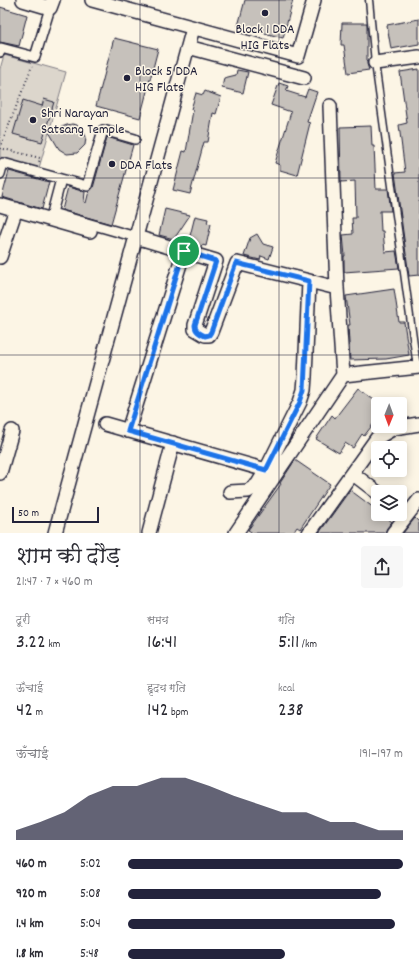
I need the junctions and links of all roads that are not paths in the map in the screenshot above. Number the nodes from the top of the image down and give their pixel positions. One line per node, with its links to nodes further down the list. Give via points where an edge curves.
1 (22, 0): 5 (street)
2 (92, 0): 6 (street)
3 (314, 0): 6 (street, via 298,56)
4 (369, 0): 10 (lane)
5 (52, 4): 8 (street, via 34,60 1,48)
6 (193, 28): 7 (street)
7 (188, 47): 11 (street); 19 (street)
8 (0, 52)
9 (419, 57): 10 (street)
10 (375, 63): 24 (lane)
11 (304, 78)
12 (330, 106): 23 (street)
13 (135, 139): 15 (street, via 103,130 87,186)
14 (0, 174): 15 (street, via 3,163)
15 (61, 179): 19 (street, via 52,213)
16 (0, 205): 17 (street)
17 (16, 209): 18 (street); 21 (street)
18 (90, 231)
19 (136, 237): 20 (street); 39 (street)
20 (184, 251): 22 (street, via 216,261 195,325 195,329 205,336 211,332 236,263); 29 (street)
21 (0, 257)
22 (309, 281): 23 (street); 31 (street, via 304,390)
23 (337, 288): 25 (street)
24 (418, 370): 25 (street)
25 (343, 375): 41 (street)
26 (105, 424): 29 (street)
27 (419, 424): 33 (street, via 394,428 377,438)
28 (12, 431): 32 (street)
29 (128, 431): 30 (street)
30 (173, 443): 31 (street); 40 (street)
31 (266, 470): 35 (street, via 257,485 248,491)
32 (0, 473)
33 (352, 473): 34 (street); 42 (street)
34 (371, 488)
35 (230, 492)
36 (419, 500): 37 (street)
37 (407, 510)
38 (399, 521): 43 (street)
39 (55, 533)
40 (149, 533)
41 (236, 533)
42 (309, 533)
43 (393, 533)

